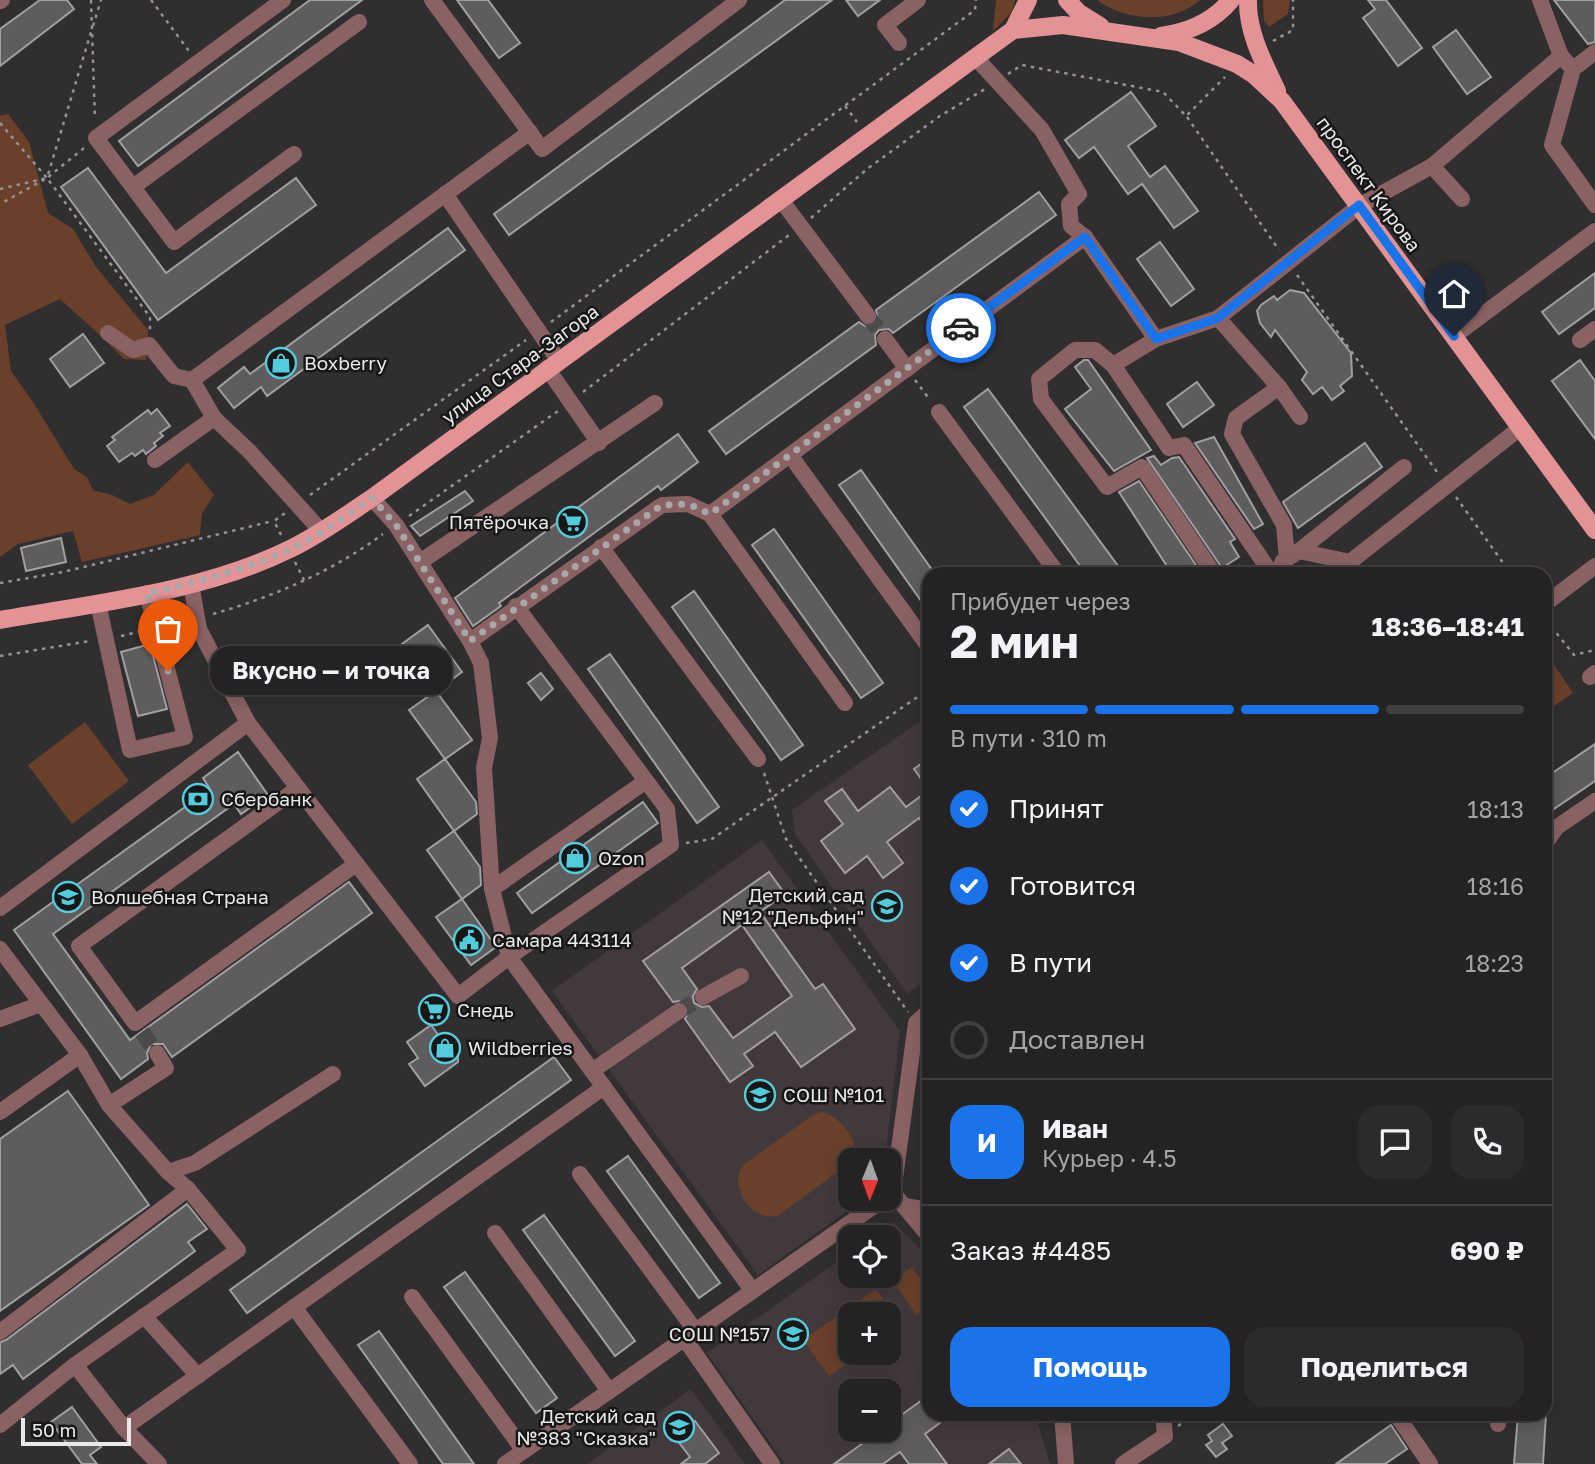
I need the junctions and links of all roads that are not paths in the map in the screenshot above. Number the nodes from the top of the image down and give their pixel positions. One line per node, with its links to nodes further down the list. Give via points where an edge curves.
1 (282, 0): 23 (street, via 96,138)
2 (432, 0): 20 (street)
3 (739, 0): 20 (street, via 542,149)
4 (918, 0): 14 (street, via 885,25)
5 (1028, 0): 12 (main road)
6 (1067, 0): 11 (main road)
7 (1231, 0): 13 (main road, via 1206,22 1181,33)
8 (1248, 0): 19 (main road, via 1258,50)
9 (1540, 0): 16 (street)
10 (359, 22): 23 (street)
11 (1105, 29): 12 (main road, via 1063,24); 13 (main road)
12 (1013, 30): 17 (main road, улица Стара-Загора)
13 (1147, 38): 19 (main road, via 1179,42 1237,64)
14 (899, 43)
15 (1595, 52): 18 (street)
16 (1561, 56): 18 (street); 22 (street)
17 (975, 57): 26 (main road, улица Стара-Загора); 30 (street, via 1042,130 1079,194 1069,204 1071,226)
18 (1573, 69): 28 (street, via 1552,145)
19 (1282, 101): 27 (main road, проспект Кирова)
20 (530, 132): 24 (street)
21 (294, 154): 23 (street, via 174,242)
22 (1432, 166): 25 (street); 27 (street)
23 (133, 187)
24 (446, 194): 39 (street, via 539,331); 42 (street)
25 (1462, 199)
26 (781, 200): 31 (street); 39 (main road, улица Стара-Загора)
27 (1359, 205): 32 (street); 35 (main road, проспект Кирова)
28 (1595, 205)
29 (1595, 231): 35 (street)
30 (1085, 237): 37 (street); 41 (street)
31 (867, 316)
32 (1218, 318): 37 (street); 43 (street)
33 (1595, 329): 38 (street)
34 (108, 333): 42 (street, via 133,350 149,345 174,376)
35 (1454, 336): 48 (main road, проспект Кирова)
36 (884, 339): 41 (street)
37 (1156, 339): 40 (street)
38 (1580, 340)
39 (553, 365): 49 (street); 53 (main road, улица Стара-Загора)
40 (1113, 365): 62 (street, via 1095,350 1075,350 1039,379 1041,399 1107,487 1142,467); 63 (street, via 1169,448 1184,445)
41 (906, 369): 50 (street)
42 (192, 380): 47 (street)
43 (1279, 387): 46 (street); 58 (street, via 1236,418 1231,434 1284,525)
44 (655, 403): 49 (street)
45 (939, 412): 61 (street)
46 (1300, 417)
47 (214, 418): 51 (street); 56 (street)
48 (1520, 428): 55 (main road, проспект Кирова); 66 (street)
49 (599, 443): 59 (street)
50 (790, 454): 54 (street); 73 (street)
51 (155, 460)
52 (1404, 467): 58 (street)
53 (372, 498): 56 (main road, улица Стара-Загора); 59 (street)
54 (710, 514): 57 (street, via 688,504 662,505); 75 (street)
55 (1595, 530)
56 (322, 532): 67 (main road, улица Стара-Загора, via 289,550)
57 (601, 547): 71 (street); 77 (street)
58 (1293, 555): 64 (street); 65 (street)
59 (420, 562): 74 (street)
60 (1595, 566): 69 (street)
61 (1053, 567)
62 (1209, 567)
63 (1263, 567)
64 (1274, 567)
65 (1346, 567)
66 (1351, 567)
67 (191, 584): 68 (main road, улица Стара-Загора); 76 (street, via 196,618)
68 (147, 593): 70 (main road, улица Стара-Загора); 70 (street, via 185,737 130,750)
69 (1552, 599)
70 (98, 603): 72 (main road, улица Стара-Загора)
71 (516, 606): 74 (street); 78 (street)
72 (0, 620)
73 (922, 637)
74 (470, 641): 83 (street, via 481,663 490,738 484,768)
75 (845, 703)
76 (248, 723): 79 (street); 84 (street)
77 (758, 759)
78 (646, 781): 83 (street); 86 (street, via 667,809 671,845)
79 (298, 789): 82 (street); 82 (street, via 79,946 138,1028)
80 (1595, 801): 81 (street)
81 (1552, 834)
82 (356, 864): 86 (street, via 458,996)
83 (492, 889): 86 (street)
84 (0, 908)
85 (0, 949): 89 (street)
86 (509, 957): 95 (street)
87 (741, 976): 88 (street)
88 (703, 997)
89 (41, 1004): 92 (street); 94 (street)
90 (679, 1011): 95 (street)
91 (922, 1017): 100 (street, via 916,1023)
92 (0, 1019)
93 (157, 1053): 98 (street, via 166,1068)
94 (80, 1055): 98 (street); 99 (street)
95 (592, 1071): 97 (street)
96 (333, 1074): 101 (street, via 195,1163)
97 (604, 1087): 110 (street); 112 (street)
98 (109, 1105): 101 (street)
99 (0, 1112)
100 (896, 1148)
101 (168, 1171): 103 (street)
102 (580, 1174): 115 (street)
103 (188, 1189): 113 (street, via 238,1250); 114 (street)
104 (901, 1204): 105 (street)
105 (904, 1206): 106 (street); 108 (street)
106 (922, 1209)
107 (865, 1211): 110 (street)
108 (922, 1228)
109 (495, 1233): 118 (street)
110 (752, 1290): 115 (street)
111 (412, 1297): 124 (street)
112 (294, 1307): 117 (street); 125 (street)
113 (144, 1317): 116 (street); 117 (street)
114 (0, 1332)
115 (689, 1334): 118 (street); 128 (street)
116 (75, 1365): 122 (street); 123 (street)
117 (198, 1376): 123 (street)
118 (609, 1391): 124 (street)
119 (1063, 1421): 129 (street)
120 (1164, 1421): 130 (street, via 1165,1436)
121 (1401, 1421): 131 (street)
122 (0, 1425)
123 (124, 1428): 126 (street)
124 (524, 1451): 127 (street)
125 (406, 1463)
126 (159, 1464)
127 (505, 1464)
128 (772, 1464)
129 (1066, 1464)
130 (1123, 1464)
131 (1430, 1464)

